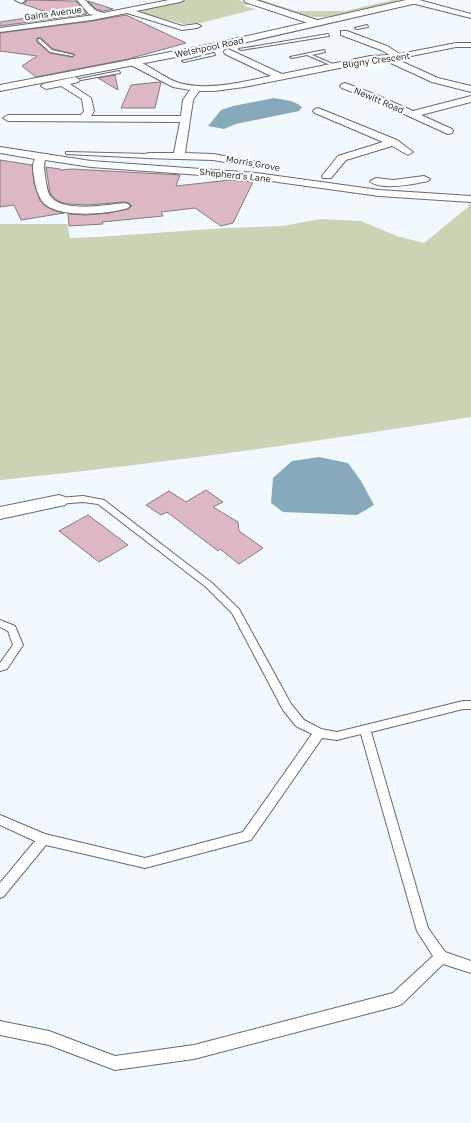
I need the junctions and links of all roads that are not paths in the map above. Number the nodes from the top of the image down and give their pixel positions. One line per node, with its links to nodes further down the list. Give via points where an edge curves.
1 (81, 0): 6 (street, via 92,12)
2 (180, 0): 5 (street, Gains Avenue)
3 (248, 0): 7 (main road)
4 (416, 0): 8 (street); 10 (main road, Welshpool Road)
5 (128, 11): 6 (street, Gains Avenue); 15 (street)
6 (103, 16): 9 (street, Gains Avenue)
7 (296, 16): 10 (main road); 19 (main road, via 291,25)
8 (471, 16)
9 (92, 18): 13 (street, Gains Avenue); 14 (street)
10 (317, 24): 19 (main road, Welshpool Road)
11 (197, 26): 15 (street)
12 (366, 26): 16 (lane)
13 (26, 27): 17 (street, Gains Avenue); 22 (street)
14 (97, 28)
15 (182, 28): 18 (street)
16 (357, 28): 20 (street)
17 (0, 30)
18 (170, 32)
19 (279, 32): 34 (main road, Welshpool Road)
20 (344, 33): 21 (street); 30 (street)
21 (328, 35): 24 (lane)
22 (36, 37): 29 (lane, via 51,50)
23 (471, 45): 30 (street, Bligny Crescent, via 456,45)
24 (241, 49): 26 (street)
25 (324, 51): 28 (lane)
26 (228, 52): 27 (street); 37 (street)
27 (214, 54): 33 (lane)
28 (307, 54): 31 (lane); 35 (lane)
29 (72, 55)
30 (398, 56): 32 (street, Bligny Crescent)
31 (292, 57)
32 (384, 57): 35 (street, Bligny Crescent); 44 (street, via 435,80)
33 (184, 61)
34 (132, 62): 42 (main road, Welshpool Road); 43 (street, Bligny Crescent, via 167,81)
35 (334, 66): 37 (street, Bligny Crescent)
36 (120, 72): 38 (lane)
37 (281, 77): 43 (street, Bligny Crescent, via 222,88)
38 (80, 79): 39 (street)
39 (63, 83): 40 (street); 49 (street, via 86,98 89,110)
40 (46, 86)
41 (345, 86): 47 (street, Newitt Road)
42 (0, 88)
43 (196, 88): 50 (street, via 188,100)
44 (471, 89)
45 (471, 99): 47 (street, Newitt Road)
46 (318, 111): 52 (street)
47 (414, 114): 51 (street, Newitt Road)
48 (8, 118): 49 (street)
49 (84, 118): 50 (street)
50 (184, 119): 58 (street)
51 (448, 130)
52 (392, 142): 54 (street); 61 (street, via 342,158)
53 (0, 150): 56 (street, Shepherd's Lane)
54 (408, 152)
55 (68, 153): 57 (lane)
56 (42, 156): 63 (street, Shepherd's Lane, via 126,167 256,176 380,193); 64 (street, via 38,162 39,171 44,196 49,202 74,210)
57 (149, 156): 58 (street, Morris Grove)
58 (179, 156): 59 (street, Morris Grove, via 213,157)
59 (274, 167)
60 (289, 170): 61 (street, Morris Grove)
61 (327, 176): 62 (street, Morris Grove, via 393,183)
62 (424, 179)
63 (471, 199)
64 (124, 206)
65 (60, 501): 66 (street); 71 (lane, via 83,499 101,502 209,585 236,611 287,708 300,723)
66 (0, 513)
67 (0, 623): 68 (lane, via 12,629 18,644 3,666)
68 (0, 666)
69 (468, 702): 70 (lane)
70 (365, 729): 71 (lane, via 336,736); 75 (lane, via 423,931)
71 (319, 733): 73 (lane, via 247,836 145,863)
72 (0, 820): 73 (lane)
73 (44, 839): 74 (lane)
74 (0, 892)
75 (441, 957): 76 (lane); 77 (lane, via 397,999 194,1052 115,1063 49,1038)
76 (471, 968)
77 (0, 1028)

